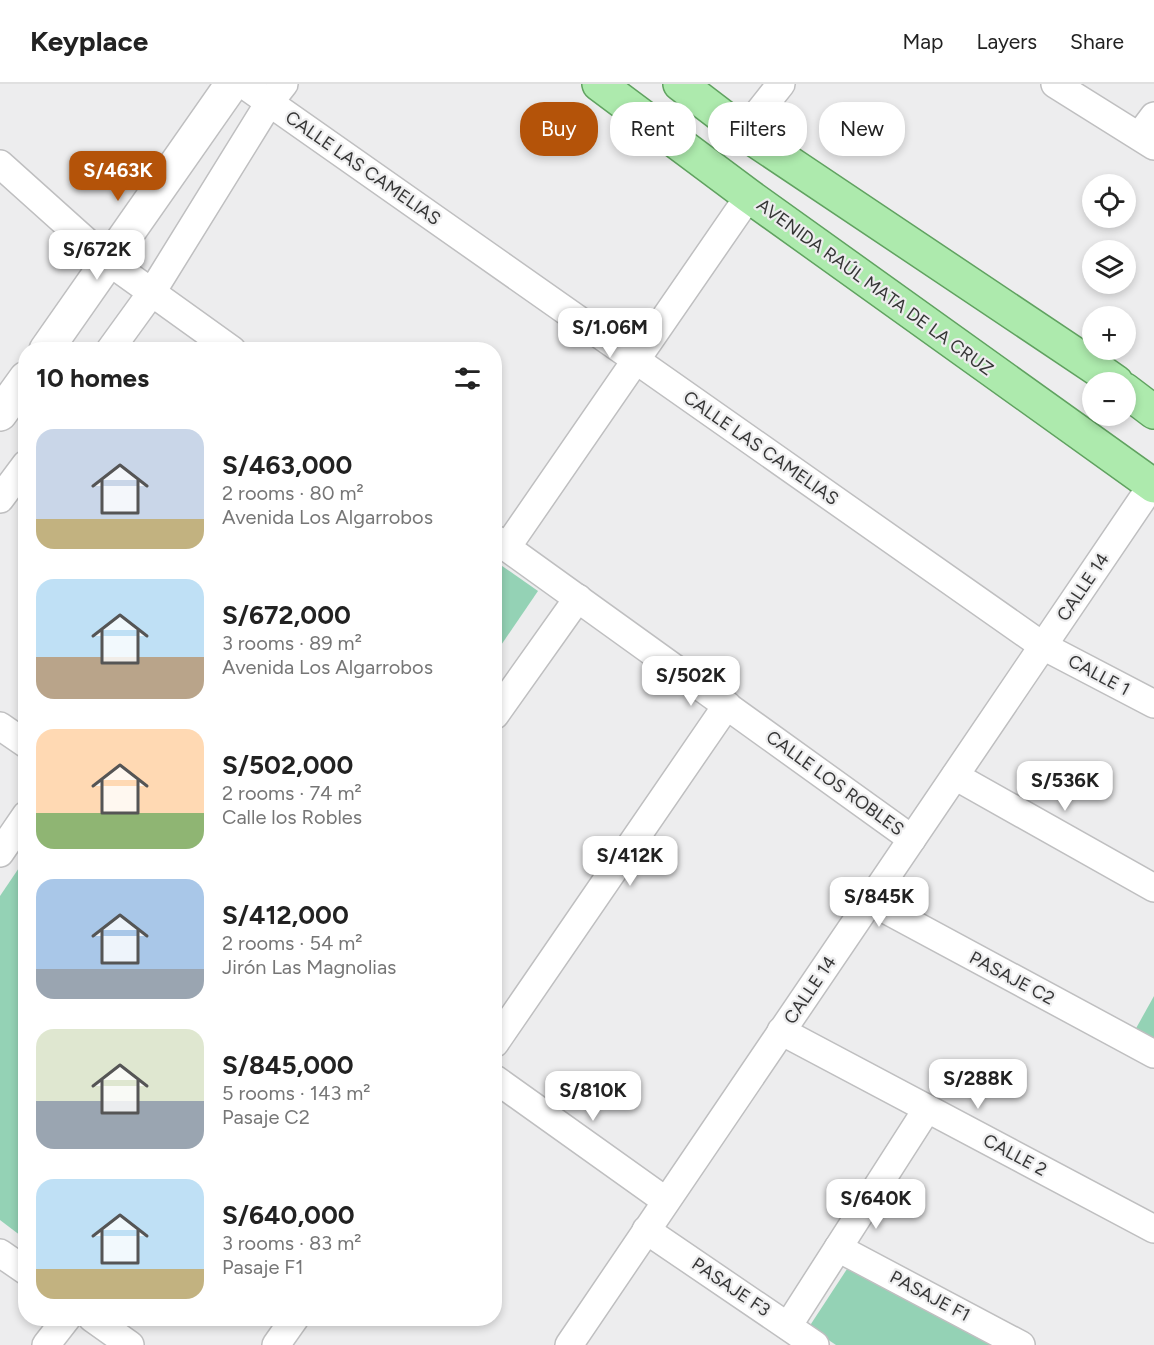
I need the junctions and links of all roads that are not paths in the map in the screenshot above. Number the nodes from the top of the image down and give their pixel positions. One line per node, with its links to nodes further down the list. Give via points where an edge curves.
1 (232, 84): 14 (street)
2 (243, 84): 7 (street, CALLE LAS CAMELIAS)
3 (599, 84): 13 (main road, AVENIDA RAÚL MATA DE LA CRUZ)
4 (680, 84): 9 (main road)
5 (781, 84): 8 (street)
6 (1055, 84): 10 (street)
7 (277, 93): 15 (street); 19 (street, CALLE LAS CAMELIAS)
8 (767, 102)
9 (708, 105)
10 (1149, 133)
11 (779, 156): 20 (main road)
12 (0, 164): 14 (street)
13 (749, 196): 19 (street); 26 (main road, AVENIDA RAÚL MATA DE LA CRUZ)
14 (108, 261): 15 (street); 16 (street)
15 (152, 292): 17 (street); 18 (street)
16 (52, 342)
17 (116, 342)
18 (221, 342)
19 (637, 360): 28 (street); 31 (street, CALLE LAS CAMELIAS)
20 (1102, 372)
21 (18, 389): 24 (street)
22 (1136, 398): 23 (main road)
23 (1154, 412)
24 (0, 414)
25 (18, 475): 27 (street)
26 (1153, 486): 31 (street, CALLE 14)
27 (0, 499)
28 (502, 542)
29 (502, 544): 30 (street, CALLE LOS ROBLES)
30 (578, 598): 33 (street); 34 (street, CALLE LOS ROBLES)
31 (1043, 646): 32 (street, CALLE 1); 37 (street, CALLE 14)
32 (1154, 704)
33 (502, 705)
34 (727, 705): 39 (street, CALLE LOS ROBLES); 44 (street)
35 (0, 726): 36 (street)
36 (18, 738)
37 (955, 776): 39 (street, CALLE 14); 41 (street)
38 (18, 827): 40 (street)
39 (912, 839): 42 (street, CALLE 14)
40 (0, 853)
41 (1154, 888)
42 (870, 901): 43 (street, CALLE 14); 45 (street, PASAJE C2)
43 (781, 1031): 47 (street, CALLE 2); 48 (street, CALLE 14)
44 (502, 1033)
45 (1154, 1054)
46 (502, 1084): 48 (street)
47 (927, 1109): 49 (street, CALLE 2); 51 (street)
48 (666, 1201): 50 (street, CALLE 14)
49 (1154, 1229)
50 (646, 1230): 57 (street, PASAJE F3); 61 (street, CALLE 14)
51 (838, 1248): 57 (street); 63 (street, PASAJE F1)
52 (0, 1253): 53 (street)
53 (18, 1265)
54 (61, 1326): 58 (street)
55 (103, 1326): 59 (street)
56 (289, 1326): 60 (street)
57 (788, 1326): 62 (street, PASAJE F3)
58 (46, 1345)
59 (130, 1345)
60 (276, 1345)
61 (569, 1345)
62 (815, 1345)
63 (1021, 1345)

